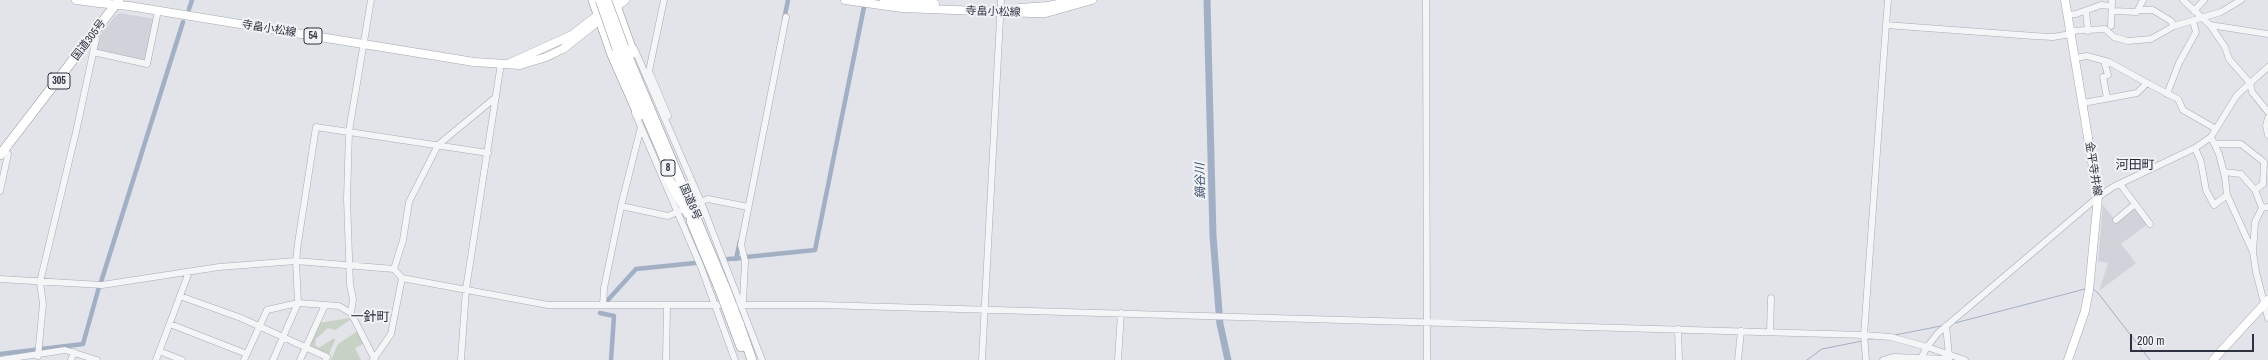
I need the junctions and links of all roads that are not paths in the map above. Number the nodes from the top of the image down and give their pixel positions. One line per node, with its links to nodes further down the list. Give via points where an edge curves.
1 (76, 0): 18 (main road, 寺畠小松線 / 54)
2 (371, 0): 43 (street)
3 (593, 0): 30 (highway, 8)
4 (600, 0): 44 (highway, 国道8号 / 8, bridge)
5 (625, 0): 20 (main road, 寺畠小松線 / 54)
6 (664, 0): 57 (street, via 649,71 668,116)
7 (845, 0): 22 (main road, 寺畠小松線, via 902,8)
8 (884, 0): 22 (main road, 寺畠小松線)
9 (1077, 0): 22 (main road, 寺畠小松線, via 1039,7)
10 (1092, 0): 22 (main road, 寺畠小松線, via 1046,13)
11 (1426, 0): 107 (street)
12 (1888, 0): 33 (street)
13 (2065, 0): 27 (main road, 金平寺井線)
14 (2143, 0): 23 (street)
15 (2183, 0): 26 (street)
16 (2204, 0): 26 (street)
17 (2241, 0): 29 (street, via 2221,12)
18 (97, 1): 19 (main road, 寺畠小松線 / 54)
19 (117, 2): 24 (main road, 寺畠小松線 / 54); 39 (highway, 国道305号 / 305)
20 (613, 2): 30 (main road, 寺畠小松線 / 54); 37 (highway); 44 (highway, 国道8号 / 8, bridge)
21 (2112, 6): 23 (street); 25 (street, via 2101,4); 34 (street)
22 (1001, 7): 104 (street)
23 (2138, 10): 35 (street, via 2153,10 2171,21)
24 (158, 11): 43 (main road, 寺畠小松線 / 54); 45 (street, via 147,64)
25 (2086, 11): 27 (street); 38 (street)
26 (2194, 11): 29 (street)
27 (2067, 15): 40 (main road, 金平寺井線)
28 (786, 17): 79 (street)
29 (2202, 17): 31 (street); 32 (street)
30 (598, 18): 44 (highway, 8); 48 (main road, 寺畠小松線 / 54, via 572,43 546,57 520,65)
31 (2193, 21): 35 (street); 52 (street, via 2196,32 2179,63)
32 (2210, 24): 42 (street); 51 (street, via 2225,47 2229,59)
33 (1886, 25): 40 (street, via 2053,37); 116 (street)
34 (2111, 26): 36 (street); 41 (street)
35 (2174, 26): 41 (street, via 2151,38 2128,41)
36 (2105, 29): 38 (street); 41 (street)
37 (623, 30): 57 (street, via 631,41); 84 (highway, via 680,168)
38 (2088, 31): 40 (street)
39 (95, 32): 45 (street); 67 (highway, 国道305号 / 305)
40 (2070, 32): 46 (main road, 金平寺井線)
41 (2110, 34)
42 (2268, 34)
43 (363, 44): 48 (main road, 寺畠小松線 / 54, via 474,62); 61 (street)
44 (618, 50): 59 (street, via 612,60); 81 (highway, 国道8号 / 8); 84 (highway, 国道8号 / 8)
45 (93, 52): 92 (street)
46 (2075, 58): 47 (street, via 2087,56); 55 (main road, 金平寺井線)
47 (2104, 61): 50 (street); 54 (street, via 2108,76 2103,77)
48 (501, 63): 53 (street)
49 (2268, 67): 51 (street)
50 (2147, 83): 52 (street); 54 (street, via 2137,93)
51 (2250, 83): 56 (street, via 2252,92); 60 (street, via 2237,95)
52 (2167, 94): 60 (street, via 2178,99 2183,110)
53 (496, 97): 65 (street); 68 (street)
54 (2107, 98): 55 (street)
55 (2083, 102): 75 (main road, 金平寺井線)
56 (2268, 112)
57 (665, 118): 76 (street)
58 (2268, 118): 62 (street)
59 (641, 128): 78 (street, via 638,131); 81 (street)
60 (2216, 129): 63 (street)
61 (350, 131): 65 (street); 86 (street, via 316,127); 87 (street)
62 (2268, 135)
63 (2211, 137): 64 (street); 66 (street)
64 (2215, 144): 69 (street); 70 (street, via 2241,144 2264,162)
65 (438, 146): 68 (street); 88 (street, via 409,202 403,240)
66 (2195, 148): 71 (street); 74 (street, via 2202,162 2206,190 2214,205)
67 (2, 153): 73 (street, via 8,154)
68 (488, 153): 94 (street)
69 (2224, 172): 72 (street, via 2241,174); 74 (street)
70 (2266, 172): 72 (street, via 2263,184)
71 (2120, 184): 75 (street); 77 (street)
72 (2255, 190): 80 (street)
73 (0, 191)
74 (2227, 195): 85 (street)
75 (2098, 198): 110 (street); 150 (main road, 金平寺井線, via 2085,311)
76 (699, 202): 79 (street, via 708,199); 100 (street)
77 (2135, 204): 82 (street); 83 (street)
78 (621, 206): 81 (street, via 668,216); 101 (street, via 604,288)
79 (748, 207): 100 (street, via 741,245 745,261)
80 (2265, 208): 85 (street, via 2255,222)
81 (682, 212): 93 (highway, 国道8号 / 8); 99 (street)
82 (2116, 220)
83 (2150, 224)
84 (701, 229): 93 (highway, 国道8号 / 8)
85 (2253, 252): 103 (street)
86 (296, 261): 87 (street); 89 (street); 97 (street)
87 (348, 265): 88 (street); 105 (street, via 353,299)
88 (394, 269): 90 (street)
89 (189, 272): 92 (street, via 102,285); 95 (street)
90 (402, 278): 94 (street); 135 (street, via 391,334)
91 (0, 279): 92 (street)
92 (40, 282): 122 (street, via 43,304)
93 (722, 287): 108 (highway, 国道8号 / 8, bridge)
94 (466, 289): 101 (street, via 548,305); 136 (street)
95 (180, 296): 109 (street); 111 (street)
96 (1771, 298): 114 (street)
97 (298, 303): 98 (street); 111 (street, via 267,310); 115 (street)
98 (325, 304): 105 (street, via 339,306); 118 (street)
99 (715, 305): 100 (street); 102 (street); 138 (street)
100 (743, 305): 104 (street); 141 (street)
101 (603, 306): 102 (street)
102 (667, 306): 137 (street)
103 (2267, 308): 151 (main road); 152 (main road)
104 (985, 309): 106 (street); 142 (street)
105 (351, 313): 135 (street)
106 (1121, 314): 107 (street); 143 (street)
107 (1427, 322): 112 (street); 144 (street)
108 (736, 323): 139 (highway, 国道8号 / 8); 140 (highway, 国道8号 / 8)
109 (170, 324): 119 (street); 121 (street)
110 (1946, 326): 117 (street); 124 (street)
111 (260, 327): 115 (street); 121 (street)
112 (1678, 329): 113 (street); 145 (street)
113 (1741, 331): 114 (street); 146 (street)
114 (1770, 332): 116 (street)
115 (283, 337): 118 (street); 132 (street)
116 (1864, 339): 117 (street, via 1890,337); 147 (street)
117 (1927, 347): 124 (street); 125 (street)
118 (306, 348): 133 (street); 134 (street, via 327,357)
119 (159, 351): 129 (street); 130 (street)
120 (74, 352): 122 (street, via 65,350); 127 (street); 128 (street)
121 (247, 354): 131 (street)
122 (37, 355): 123 (street)
123 (23, 358): 126 (street)
124 (1949, 358): 125 (street); 149 (street)
125 (1920, 359): 148 (street, via 1894,357)
126 (0, 360)
127 (71, 360)
128 (95, 360)
129 (156, 360)
130 (182, 360)
131 (244, 360)
132 (273, 360)
133 (300, 360)
134 (326, 360)
135 (374, 360)
136 (461, 360)
137 (666, 360)
138 (735, 360)
139 (745, 360)
140 (752, 360)
141 (762, 360)
142 (982, 360)
143 (1118, 360)
144 (1427, 360)
145 (1679, 360)
146 (1738, 360)
147 (1866, 360)
148 (1883, 360)
149 (1965, 360)
150 (2068, 360)
151 (2213, 360)
152 (2219, 360)

